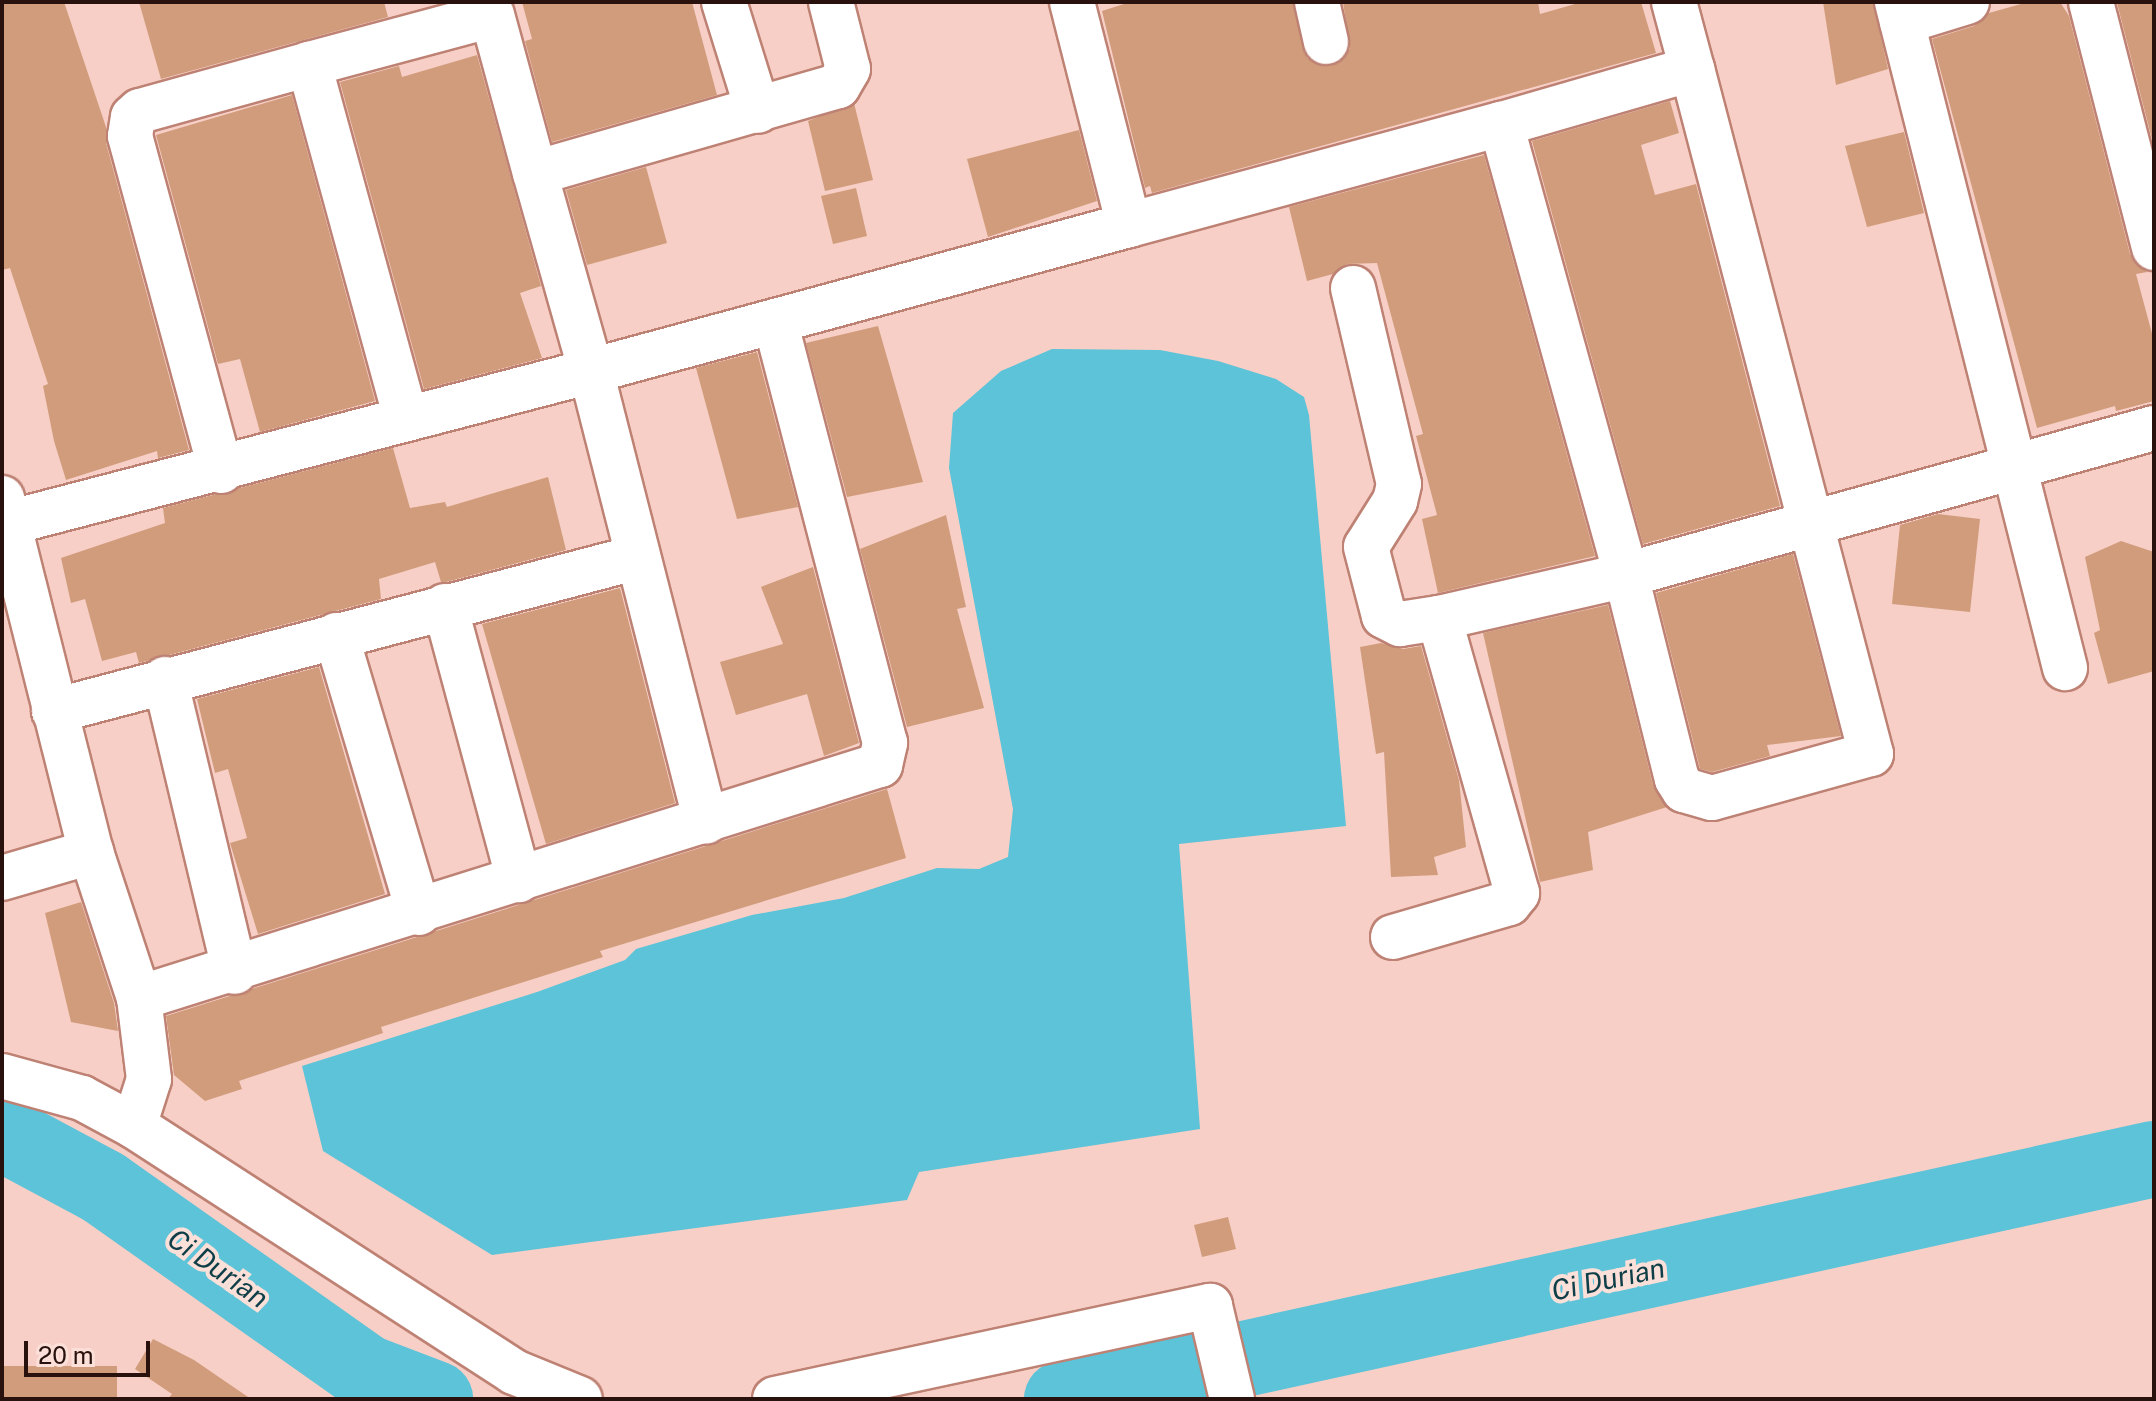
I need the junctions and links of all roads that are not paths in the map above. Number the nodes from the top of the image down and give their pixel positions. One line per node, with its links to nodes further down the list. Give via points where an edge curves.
1 (724, 2): 11 (street)
2 (831, 2): 11 (street, via 847,59 845,79 829,90)
3 (1072, 2): 14 (street)
4 (1674, 2): 10 (street)
5 (1967, 2): 8 (street)
6 (2091, 2): 15 (street)
7 (491, 9): 9 (street); 13 (street)
8 (1899, 12): 21 (street)
9 (309, 64): 19 (street); 22 (street, via 140,111 130,125)
10 (1692, 69): 12 (street); 24 (street)
11 (758, 111): 13 (street)
12 (1501, 124): 14 (street); 26 (street)
13 (535, 173): 18 (street)
14 (1129, 225): 17 (street)
15 (2154, 248)
16 (1353, 288): 28 (street, via 1399,477 1395,501 1366,547 1380,609 1400,624)
17 (775, 322): 18 (street); 33 (street, via 886,756 870,773)
18 (591, 371): 19 (street); 25 (street)
19 (406, 419): 22 (street)
20 (2154, 428): 21 (street)
21 (2015, 467): 24 (street); 30 (street)
22 (221, 471): 23 (street)
23 (5, 511): 32 (street)
24 (1809, 523): 26 (street); 26 (street, via 1873,744 1868,757 1712,798 1684,790)
25 (638, 557): 27 (street); 33 (street)
26 (1626, 575): 28 (street)
27 (445, 606): 29 (street); 36 (street)
28 (1439, 618): 38 (street, via 1517,893 1509,903)
29 (336, 635): 31 (street); 37 (street)
30 (2065, 668)
31 (165, 679): 32 (street); 39 (street)
32 (54, 711): 34 (street)
33 (706, 822): 36 (street)
34 (91, 852): 35 (street); 40 (street)
35 (2, 878)
36 (519, 880): 37 (street)
37 (419, 913): 39 (street)
38 (1393, 937)
39 (235, 972): 40 (street)
40 (139, 998): 42 (street, via 149,1079)
41 (2, 1076): 42 (street, via 82,1098)
42 (134, 1126): 43 (street, via 514,1372)
43 (580, 1399)
44 (775, 1399): 45 (street, via 1210,1306)
45 (1232, 1399)

